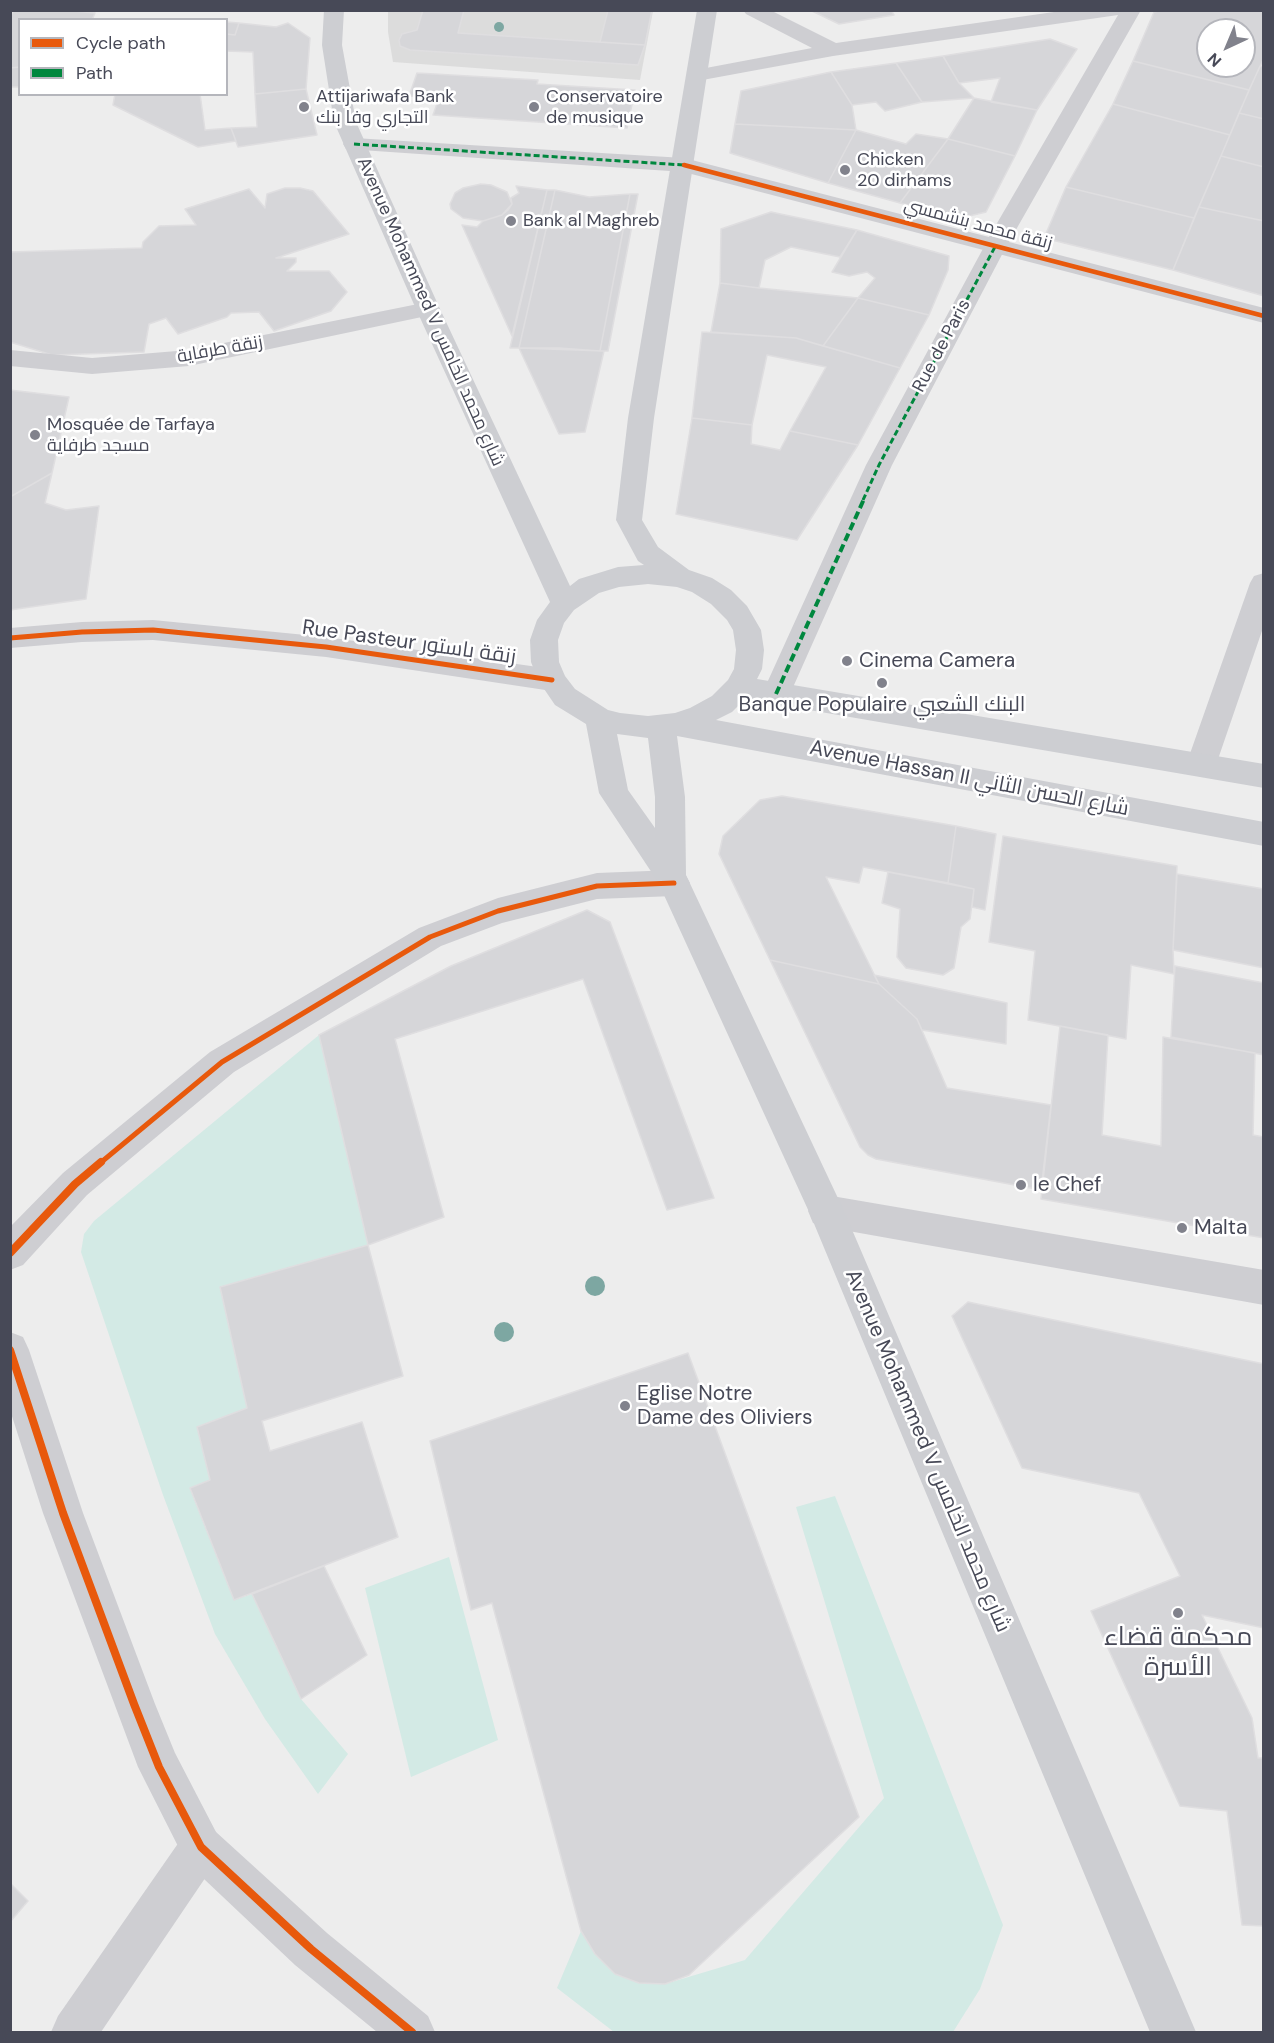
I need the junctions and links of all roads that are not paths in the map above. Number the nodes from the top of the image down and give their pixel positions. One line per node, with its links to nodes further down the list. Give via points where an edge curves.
1 (323, 10): 6 (street)
2 (707, 10): 8 (main road)
3 (753, 10): 7 (street)
4 (1114, 10): 7 (street)
5 (1131, 10): 11 (street, Rue de Paris)
6 (334, 11): 9 (main road, Avenue Mohammed V شارع محمد الخامس, via 332,45 340,102)
7 (833, 50): 8 (street)
8 (697, 75): 10 (main road)
9 (354, 144): 10 (street, زنقة محمد بنشمسي); 12 (main road, Avenue Mohammed V شارع محمد الخامس)
10 (684, 165): 11 (street, زنقة محمد بنشمسي); 15 (main road, via 641,418 629,520 648,554)
11 (996, 245): 13 (street, زنقة محمد بنشمسي); 21 (street, Rue de Paris, via 879,465)
12 (428, 309): 14 (street, زنقة طرفاية, via 189,358 92,366); 17 (main road, Avenue Mohammed V شارع محمد الخامس)
13 (1263, 316)
14 (10, 358)
15 (679, 578): 17 (main road, via 618,576 589,586); 20 (main road, via 702,585 721,597 747,630 748,669)
16 (1263, 583): 24 (street)
17 (564, 603): 19 (main road, via 544,640 545,662)
18 (10, 638): 19 (street, Rue Pasteur زنقة باستور, via 153,630 326,647)
19 (552, 680): 22 (main road, via 565,697)
20 (739, 687): 21 (main road); 23 (main road, via 722,704 700,716)
21 (776, 694): 24 (main road)
22 (599, 718): 23 (main road, via 648,727); 27 (main road, Avenue Mohammed V شارع محمد الخامس, via 614,793)
23 (668, 725): 26 (main road, Avenue Hassan II شارع الحسن الثاني); 27 (main road, Avenue Mohammed V شارع محمد الخامس)
24 (1201, 765): 25 (main road)
25 (1263, 776)
26 (1263, 834)
27 (672, 879): 28 (main road, Avenue Mohammed V شارع محمد الخامس); 29 (street, via 597,886 498,911 430,937 222,1062 75,1184)
28 (826, 1211): 30 (street); 35 (main road, Avenue Mohammed V شارع محمد الخامس)
29 (10, 1253)
30 (1263, 1288)
31 (10, 1350): 32 (street, via 63,1513 134,1704 159,1767)
32 (201, 1847): 33 (street); 34 (street, via 311,1949)
33 (74, 2032)
34 (412, 2032)
35 (1173, 2032)

